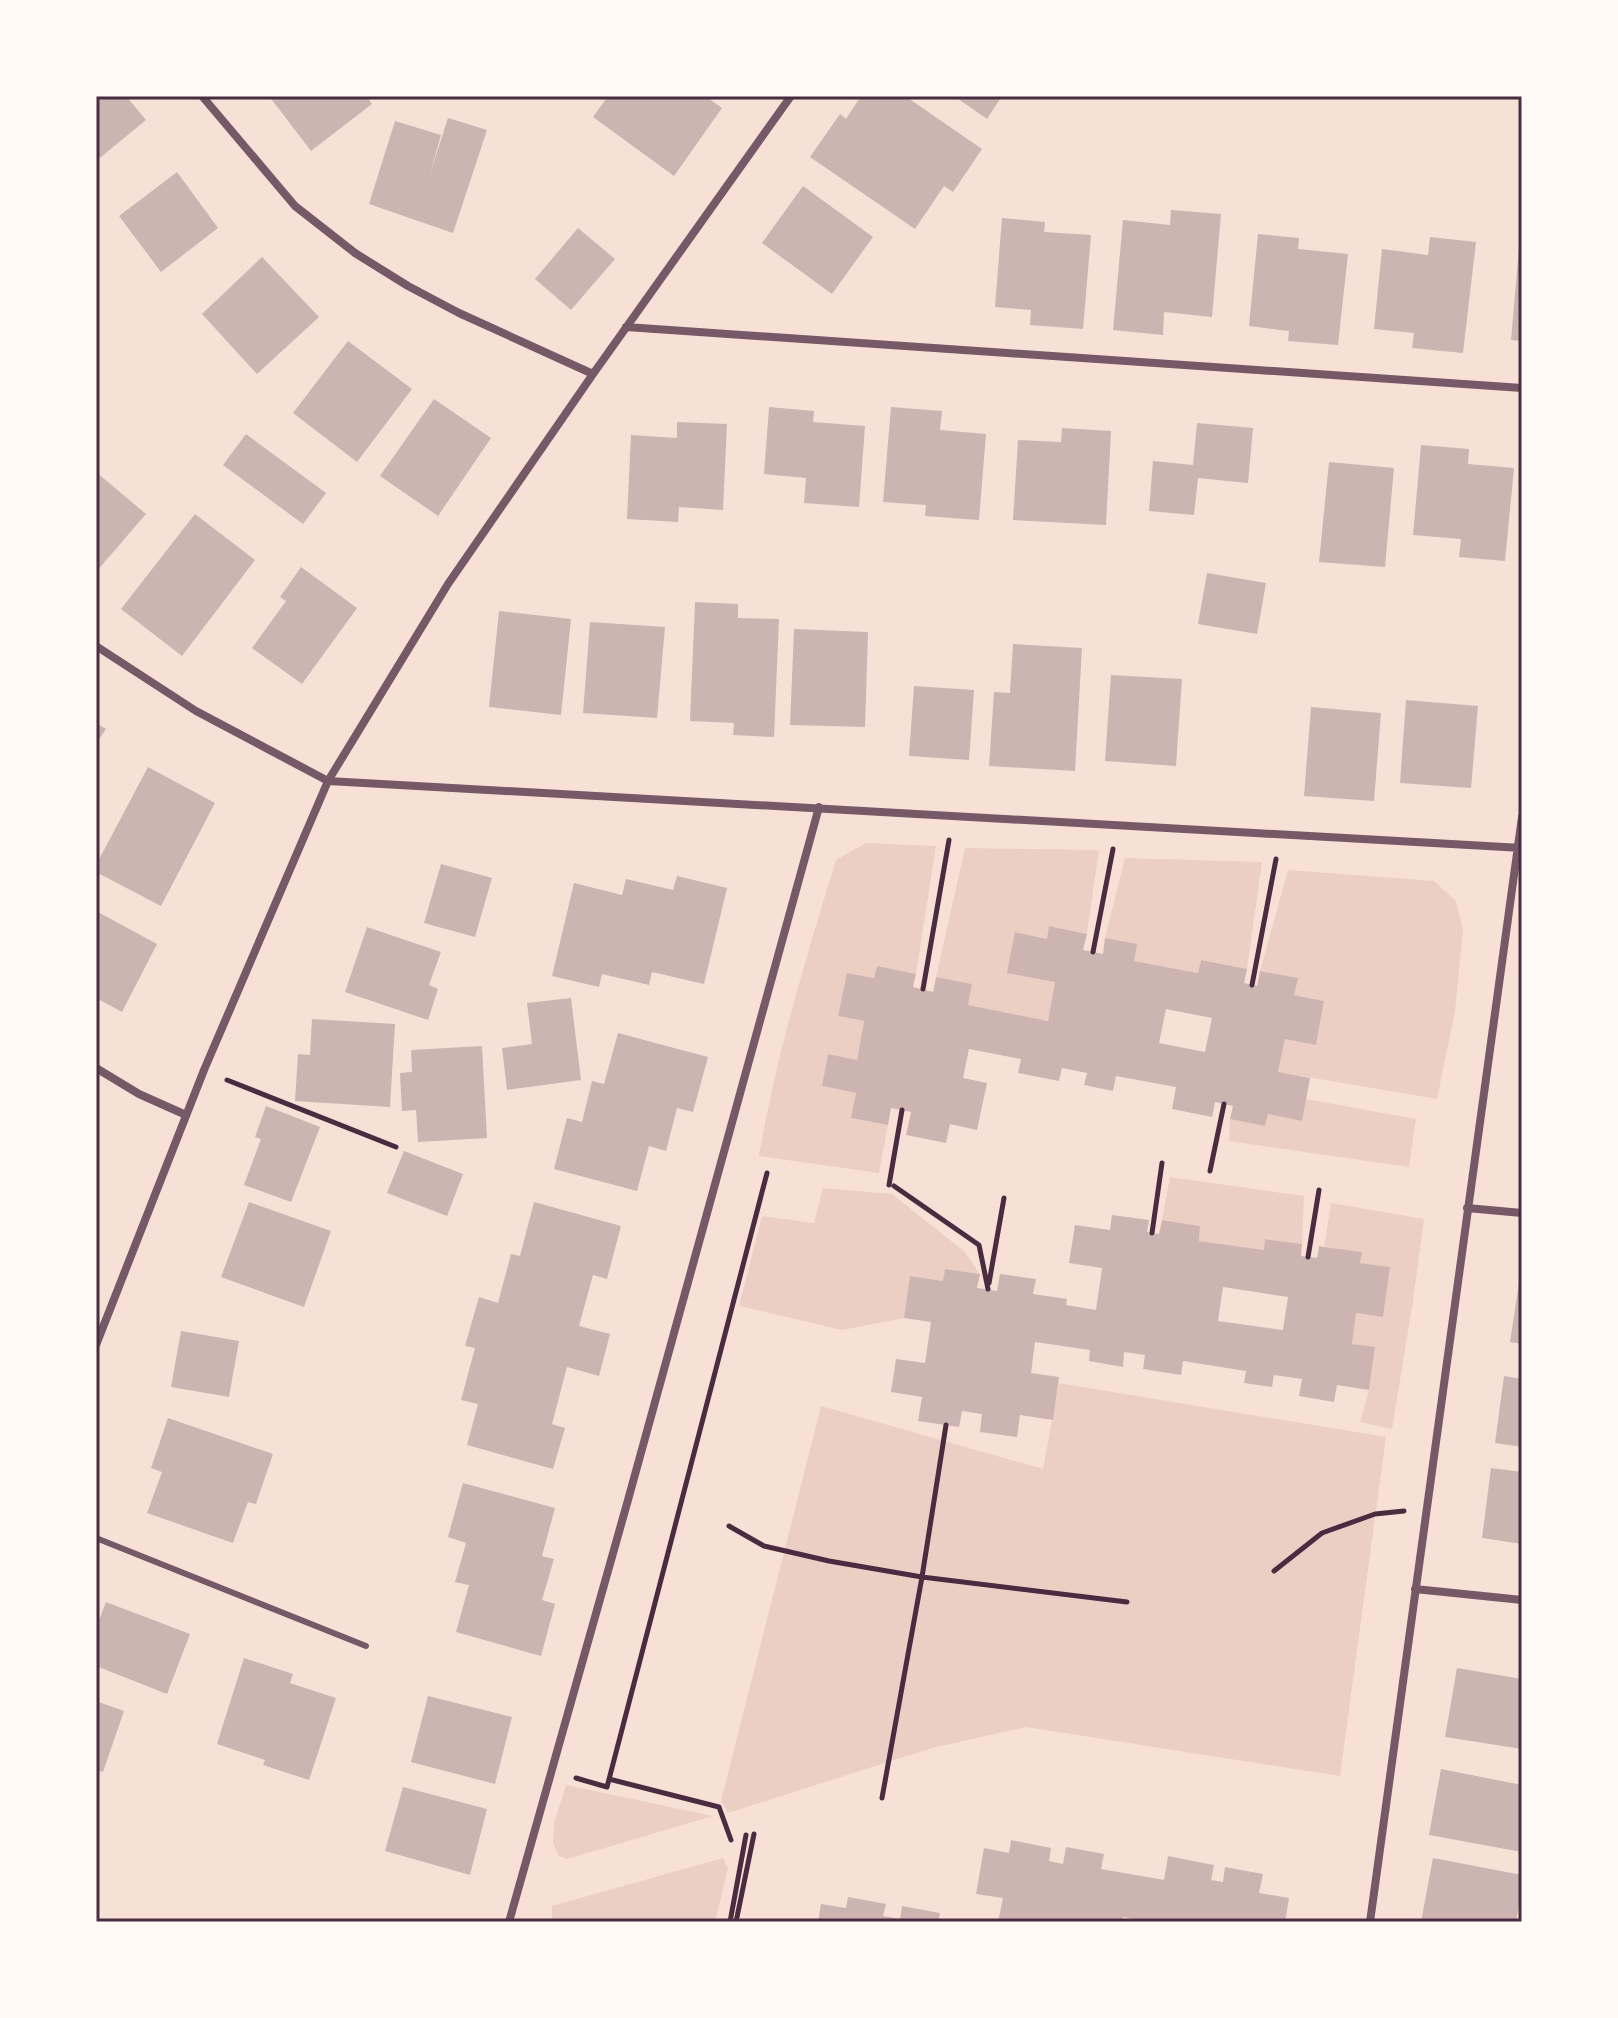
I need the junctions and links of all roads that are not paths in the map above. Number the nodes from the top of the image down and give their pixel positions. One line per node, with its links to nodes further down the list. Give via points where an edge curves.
1 (202, 96): 4 (street, via 295,206 355,253 459,313)
2 (791, 96): 3 (street)
3 (626, 327): 4 (street); 5 (street)
4 (593, 374): 7 (street, via 448,584)
5 (1522, 388)
6 (96, 646): 7 (street, via 196,711)
7 (328, 781): 8 (street); 12 (street)
8 (819, 807): 10 (street); 20 (street)
9 (1522, 817): 10 (street)
10 (1520, 848): 13 (street)
11 (96, 1068): 12 (street)
12 (186, 1115): 15 (street)
13 (1467, 1208): 14 (street); 17 (street)
14 (1522, 1213)
15 (96, 1345)
16 (96, 1538): 19 (lane)
17 (1415, 1589): 18 (street); 21 (street)
18 (1522, 1600)
19 (366, 1646)
20 (509, 1922)
21 (1370, 1922)

